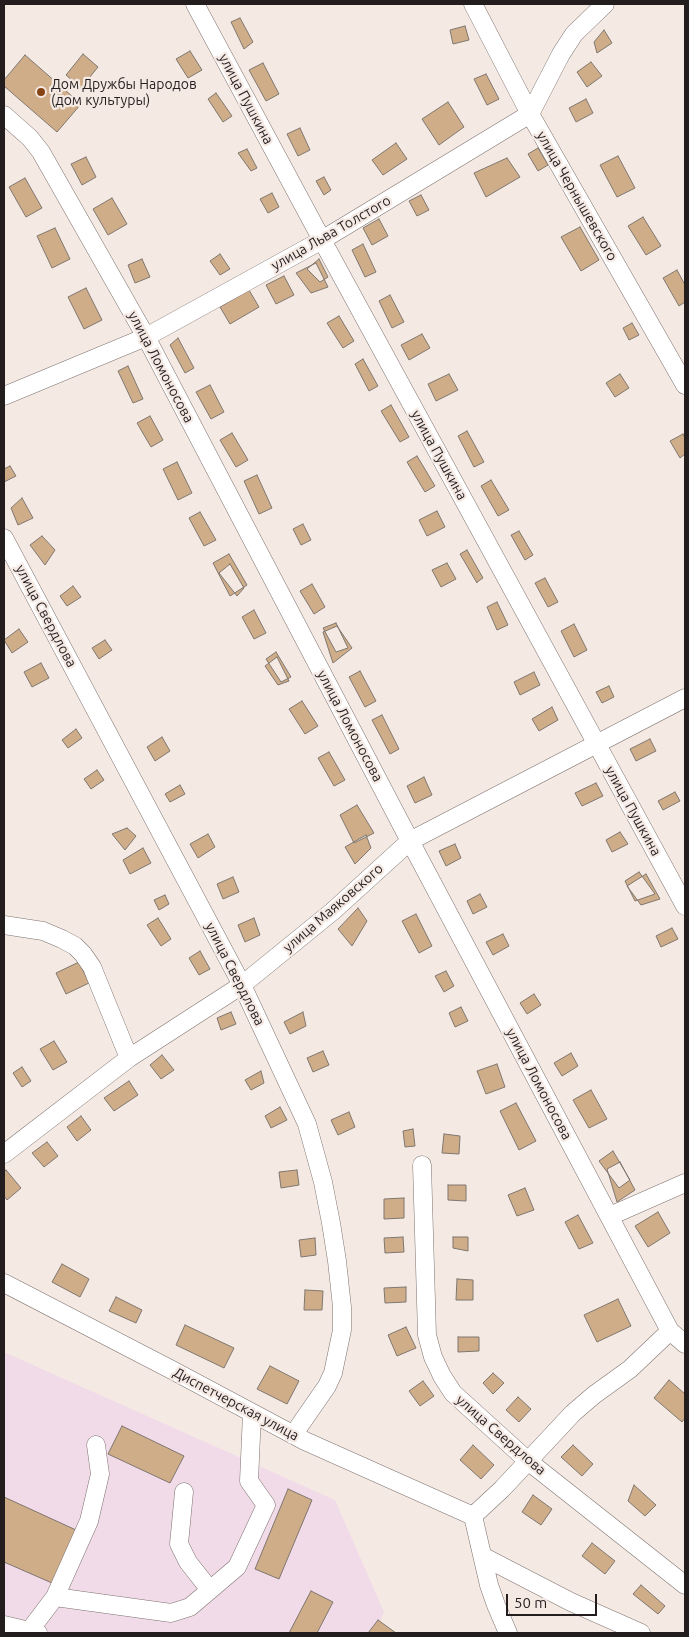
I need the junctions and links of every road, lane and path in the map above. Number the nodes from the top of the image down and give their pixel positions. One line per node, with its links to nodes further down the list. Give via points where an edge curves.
1 (195, 4): 6 (street, улица Пушкина)
2 (473, 4): 5 (street, улица Чернышевского)
3 (605, 4): 5 (street, via 574,34)
4 (4, 114): 7 (street, улица Ломоносова, via 41,152)
5 (530, 114): 6 (street, улица Льва Толстого); 8 (street, улица Чернышевского)
6 (322, 240): 7 (street, улица Льва Толстого); 12 (street, улица Пушкина)
7 (146, 337): 9 (street, улица Льва Толстого); 13 (street, улица Ломоносова)
8 (685, 385)
9 (4, 396)
10 (4, 538): 16 (street, улица Свердлова)
11 (685, 698): 12 (street, улица Маяковского)
12 (597, 744): 13 (street, улица Маяковского); 14 (street, улица Пушкина)
13 (410, 841): 16 (street, улица Маяковского, via 333,911); 21 (street, улица Ломоносова)
14 (685, 906)
15 (4, 924): 17 (street, via 43,930 62,938 83,954 92,967)
16 (242, 985): 17 (street, улица Маяковского); 26 (street, улица Свердлова, via 306,1124 323,1182 337,1261 342,1330 333,1373)
17 (130, 1058): 18 (street, улица Маяковского)
18 (4, 1154)
19 (422, 1165): 28 (street, улица Свердлова, via 427,1335 433,1356 452,1393)
20 (685, 1183): 21 (street)
21 (610, 1216): 23 (street, улица Ломоносова)
22 (4, 1283): 25 (street, Диспетчерская улица)
23 (670, 1331): 24 (street, улица Ломоносова); 28 (street, via 630,1369 573,1413)
24 (685, 1344)
25 (252, 1414): 26 (street, Диспетчерская улица); 33 (street, via 249,1481 266,1505 237,1567)
26 (293, 1435): 30 (street, Диспетчерская улица)
27 (96, 1445): 34 (street, via 100,1474 94,1504)
28 (528, 1461): 30 (street); 32 (street, улица Свердлова)
29 (184, 1492): 33 (street, via 179,1544 188,1562)
30 (473, 1516): 31 (street)
31 (484, 1558): 37 (street, via 496,1606); 38 (street)
32 (685, 1585)
33 (210, 1590): 34 (street, via 190,1607 171,1613)
34 (55, 1597): 36 (street)
35 (4, 1625): 36 (street)
36 (34, 1632)
37 (508, 1633)
38 (641, 1633)

